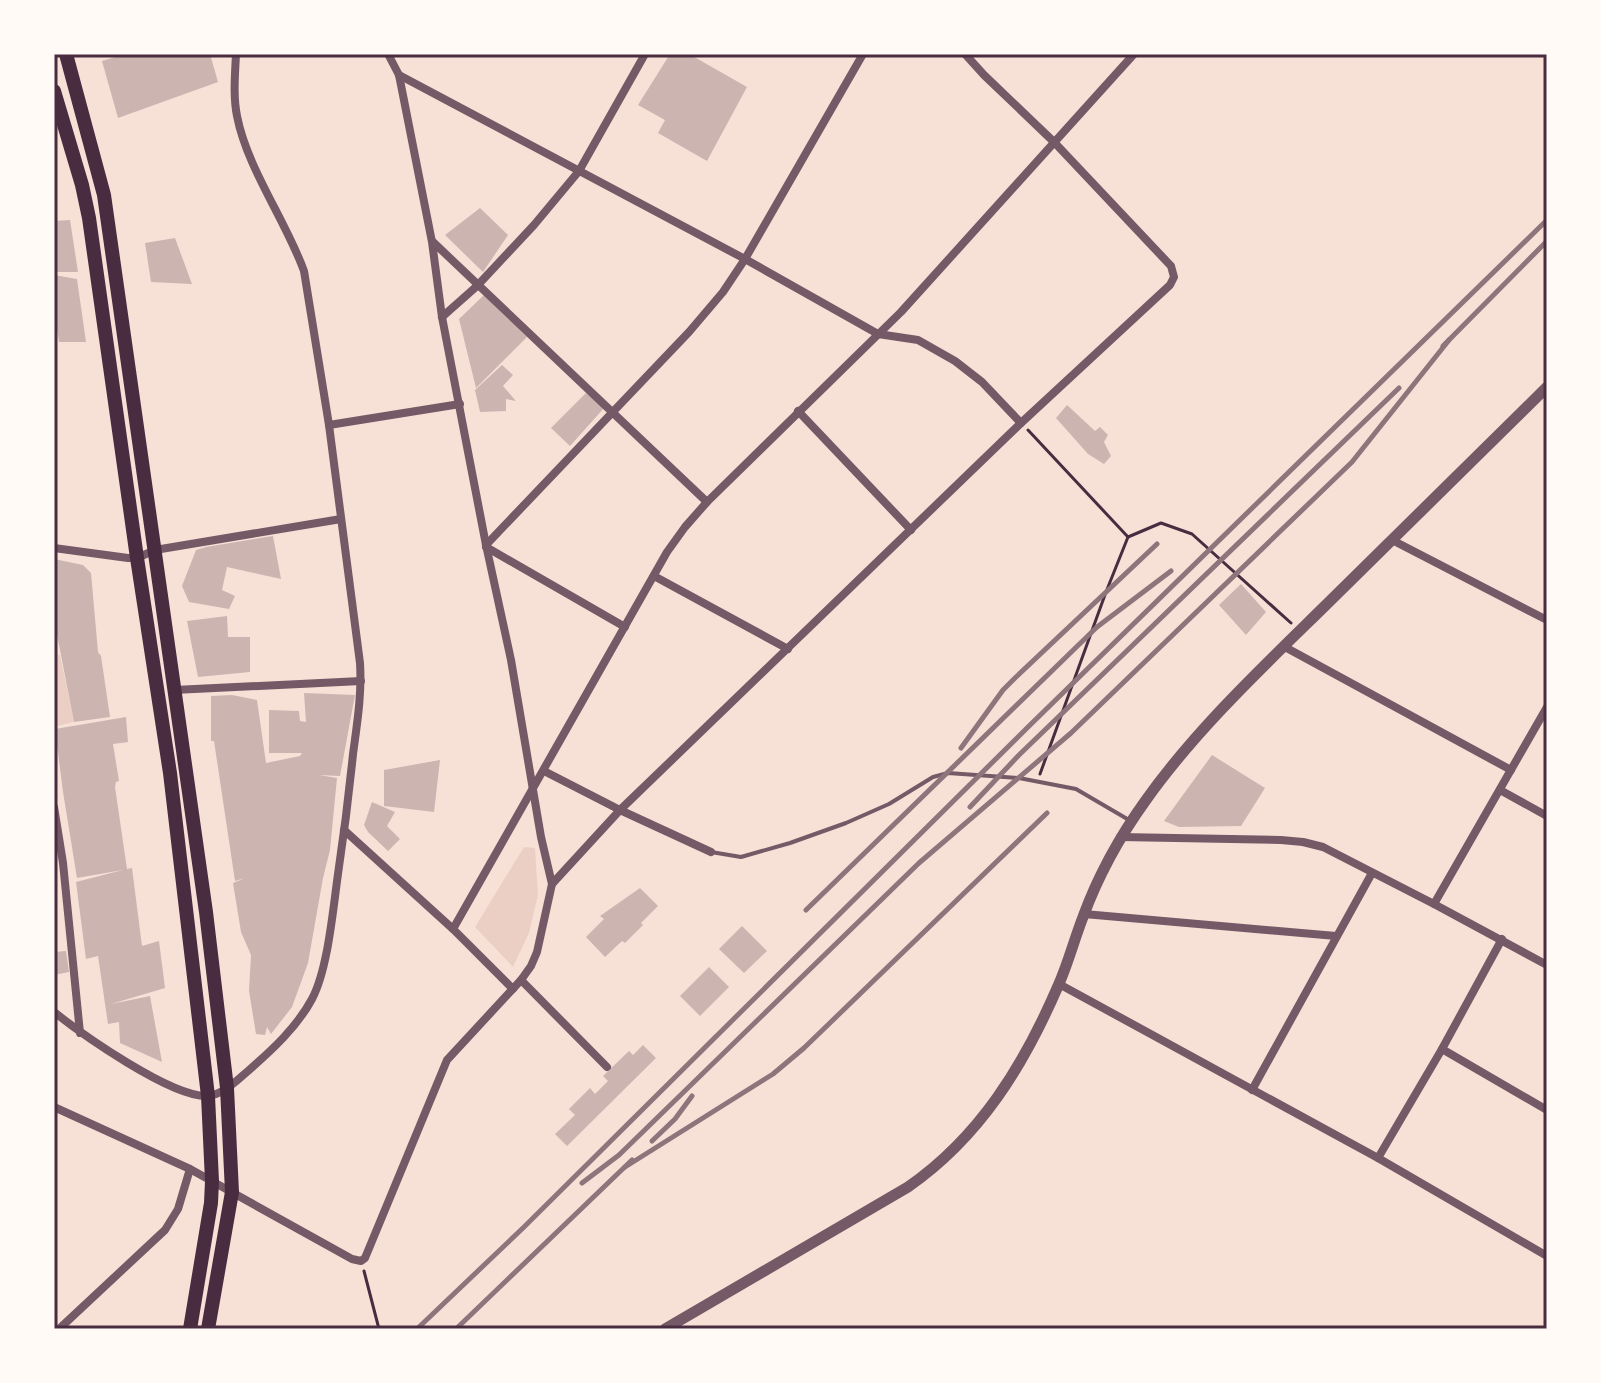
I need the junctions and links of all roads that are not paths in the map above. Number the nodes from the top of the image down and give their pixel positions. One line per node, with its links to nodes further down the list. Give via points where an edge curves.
1 (236, 54): 22 (street, via 237,119 304,271)
2 (388, 54): 8 (street)
3 (645, 54): 11 (street)
4 (863, 54): 13 (street)
5 (965, 54): 10 (street)
6 (1134, 54): 10 (street)
7 (67, 57): 29 (main road, via 104,195)
8 (399, 75): 11 (street); 12 (street)
9 (54, 91): 30 (main road, via 89,218)
10 (1054, 142): 16 (street); 21 (street, via 1171,266 1174,277)
11 (579, 171): 13 (street); 14 (street)
12 (432, 242): 14 (street); 15 (street)
13 (745, 259): 16 (street); 20 (street, via 689,332)
14 (477, 286): 15 (street); 20 (street)
15 (442, 317): 18 (street)
16 (878, 334): 19 (street); 21 (street, via 918,340 955,361)
17 (1546, 391): 26 (street)
18 (460, 404): 22 (street); 27 (street)
19 (798, 411): 23 (street); 25 (street)
20 (612, 412): 23 (street); 27 (street)
21 (1021, 423): 25 (street)
22 (329, 425): 24 (street)
23 (707, 502): 31 (street)
24 (341, 519): 29 (street); 36 (street)
25 (911, 530): 35 (street)
26 (1392, 540): 32 (street); 34 (street)
27 (486, 546): 33 (street); 41 (street)
28 (54, 548): 30 (street)
29 (155, 550): 30 (street); 37 (main road)
30 (137, 558): 54 (main road)
31 (654, 576): 33 (street); 35 (street)
32 (1547, 620)
33 (625, 627): 40 (street)
34 (1283, 646): 39 (street); 46 (street, via 1189,745)
35 (788, 649): 44 (street)
36 (361, 681): 37 (street); 47 (street)
37 (173, 690): 53 (main road)
38 (1547, 707): 39 (street)
39 (1511, 770): 42 (street)
40 (544, 771): 41 (street); 44 (street)
41 (533, 789): 51 (street); 56 (street)
42 (1500, 790): 45 (street); 52 (street)
43 (54, 807): 64 (street)
44 (620, 810): 49 (street); 51 (street)
45 (1547, 816)
46 (1131, 821): 48 (street); 49 (lane, via 1076,789 1000,775 948,773 889,804 790,843 741,857)
47 (344, 830): 56 (street); 67 (street, via 333,915 313,998 269,1053)
48 (1120, 837): 50 (street, via 1303,842); 55 (street)
49 (711, 852)
50 (1372, 873): 52 (street); 57 (street)
51 (552, 884): 60 (street, via 537,952)
52 (1434, 904): 58 (street)
53 (206, 912): 54 (main road); 67 (main road)
54 (185, 913): 69 (main road)
55 (1084, 914): 57 (street); 61 (street)
56 (453, 929): 62 (street)
57 (1336, 936): 68 (street)
58 (1502, 939): 59 (street); 65 (street)
59 (1547, 965)
60 (521, 980): 62 (street); 66 (street)
61 (1059, 984): 68 (street); 80 (street, via 1010,1079 935,1168)
62 (513, 989): 75 (street, via 447,1060 369,1253 361,1261)
63 (54, 1012): 64 (street)
64 (80, 1033): 69 (street, via 168,1085)
65 (1442, 1049): 71 (street); 72 (street)
66 (607, 1067)
67 (227, 1088): 69 (street); 75 (main road)
68 (1252, 1090): 72 (street)
69 (208, 1096): 74 (main road)
70 (54, 1107): 73 (street)
71 (1547, 1110)
72 (1378, 1158): 76 (street)
73 (190, 1169): 74 (street); 77 (street, via 178,1209 165,1230)
74 (212, 1181): 75 (street); 78 (main road)
75 (232, 1192): 79 (main road)
76 (1545, 1251)
77 (59, 1329)
78 (190, 1329)
79 (208, 1329)
80 (665, 1329)

